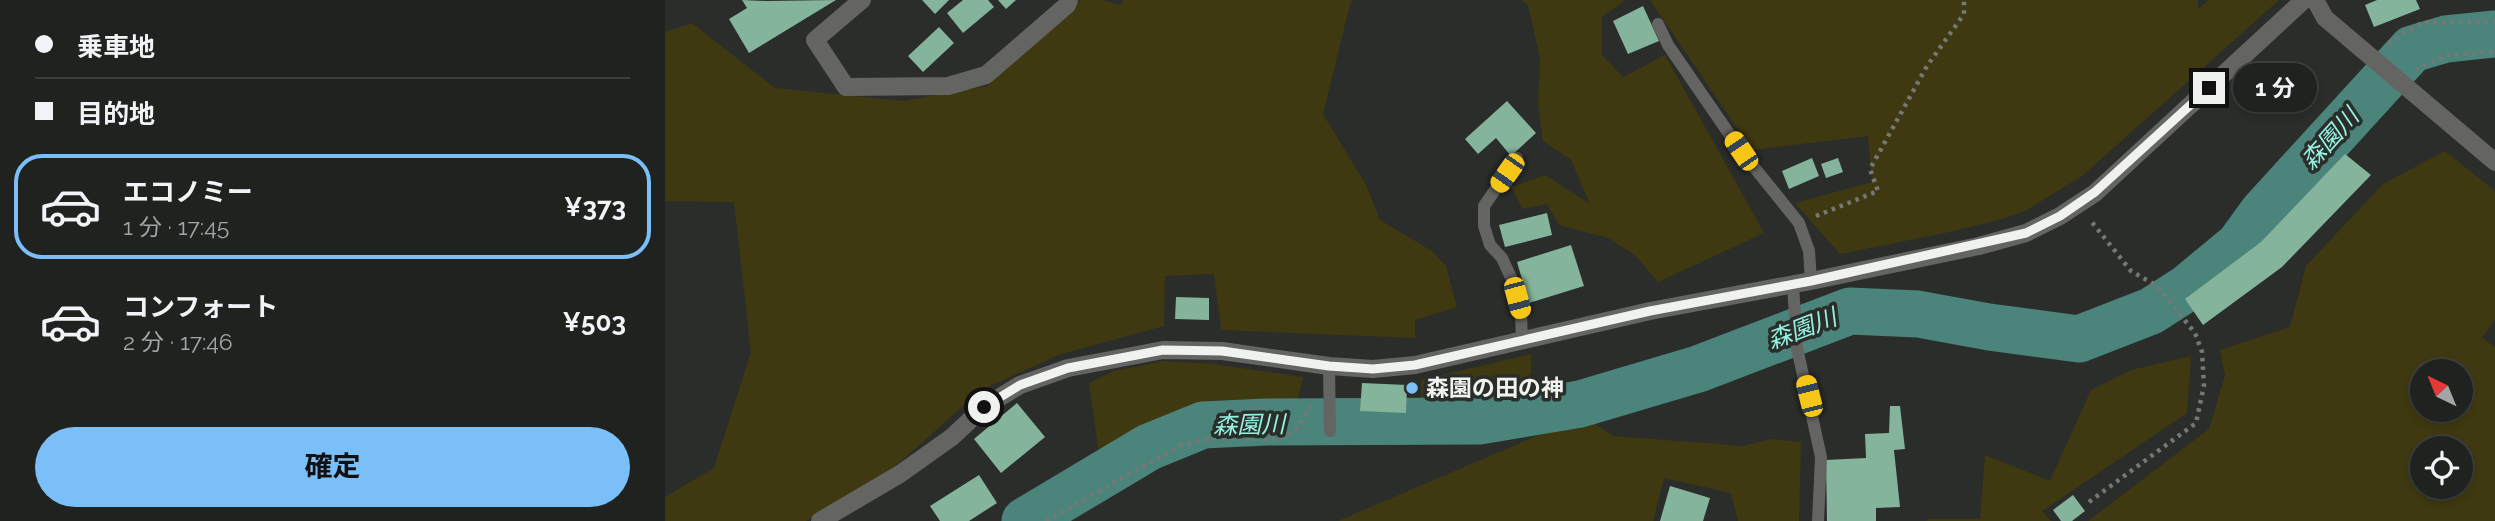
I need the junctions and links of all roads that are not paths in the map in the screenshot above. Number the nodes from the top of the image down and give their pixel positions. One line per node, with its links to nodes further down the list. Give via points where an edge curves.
1 (862, 0): 2 (street, via 815,40 846,87 948,86 986,75)
2 (1069, 0)
3 (2304, 0): 8 (street, via 2078,204 2026,233)
4 (2315, 0): 7 (street, via 2325,18)
5 (1658, 24): 8 (lane, via 1741,151 1799,223 1809,251)
6 (1517, 158): 10 (lane, via 1484,206 1483,226 1513,282)
7 (2495, 162)
8 (1811, 281): 9 (street)
9 (1793, 285): 10 (street); 14 (lane, via 1797,348 1821,457)
10 (1522, 340): 11 (street, via 1415,365 1373,369)
11 (1329, 366): 12 (lane); 13 (street, via 1222,351 1163,350 1068,368 1020,385 984,407 899,474)
12 (1330, 431)
13 (820, 521)
14 (1818, 521)

